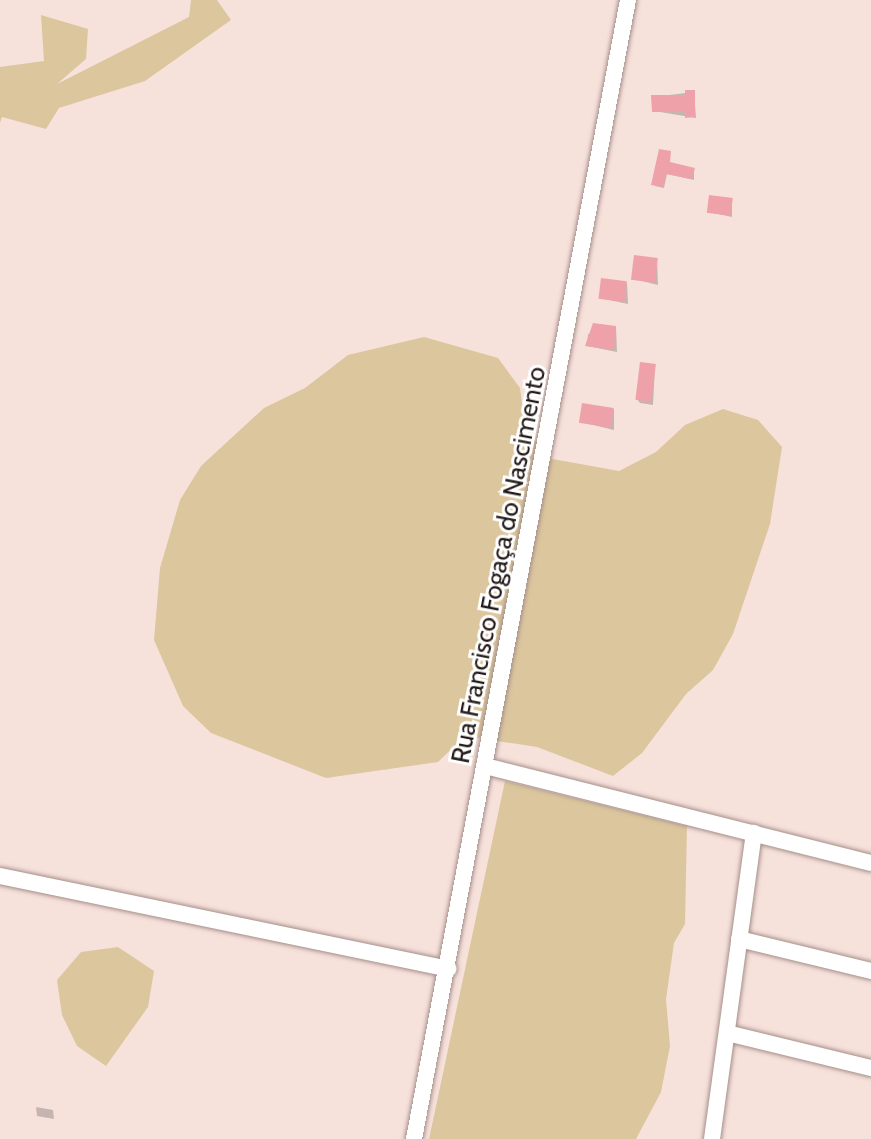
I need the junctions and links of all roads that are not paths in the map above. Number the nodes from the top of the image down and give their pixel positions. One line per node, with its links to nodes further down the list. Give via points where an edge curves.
1 (628, 0): 2 (street, Rua Francisco Fogaça do Nascimento)
2 (485, 766): 3 (street); 7 (street, Rua Francisco Fogaça do Nascimento)
3 (754, 833): 4 (street); 6 (street)
4 (871, 863)
5 (0, 876): 7 (street)
6 (739, 939): 8 (street); 9 (street)
7 (448, 969): 11 (street, Rua Francisco Fogaça do Nascimento)
8 (871, 971)
9 (727, 1033): 10 (street); 12 (street)
10 (871, 1068)
11 (414, 1139)
12 (712, 1139)

